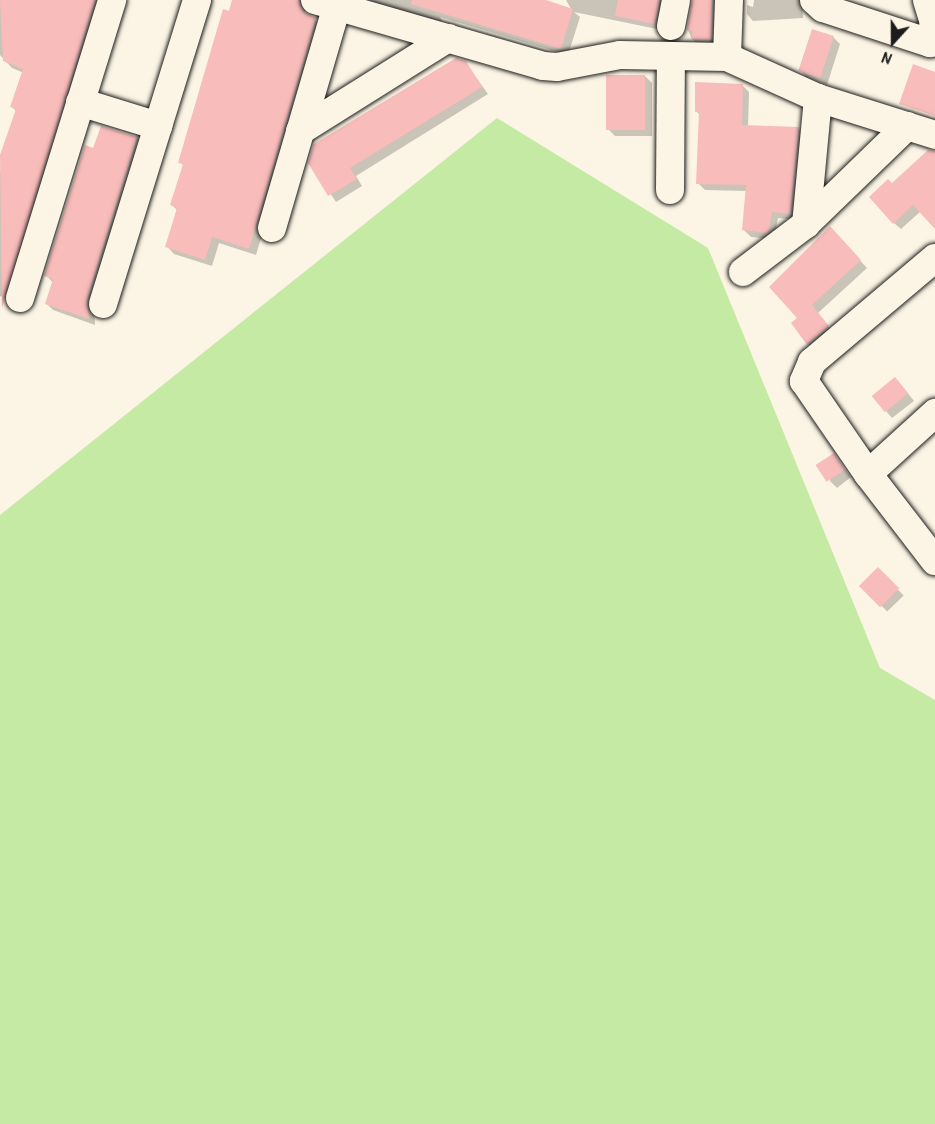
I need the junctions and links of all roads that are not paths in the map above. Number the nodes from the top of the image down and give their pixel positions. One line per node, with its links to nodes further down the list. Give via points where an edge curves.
1 (111, 0): 11 (street)
2 (197, 0): 12 (street)
3 (729, 0): 9 (street)
4 (814, 0): 5 (street, via 824,8 930,43 934,23)
5 (927, 0)
6 (326, 3): 7 (street); 14 (street)
7 (448, 38): 8 (street, via 557,67 620,55); 14 (street)
8 (671, 57): 9 (street); 16 (street)
9 (728, 57): 10 (street)
10 (818, 98): 13 (street); 17 (street)
11 (80, 102): 12 (street); 21 (street)
12 (158, 126): 22 (street)
13 (907, 126): 15 (street); 17 (street)
14 (300, 131): 18 (street)
15 (935, 135)
16 (670, 190)
17 (806, 224): 20 (street)
18 (272, 228)
19 (935, 258): 24 (street, via 812,362 804,381)
20 (743, 273)
21 (20, 298)
22 (103, 304)
23 (935, 413): 24 (street)
24 (868, 474): 25 (street)
25 (932, 553)

